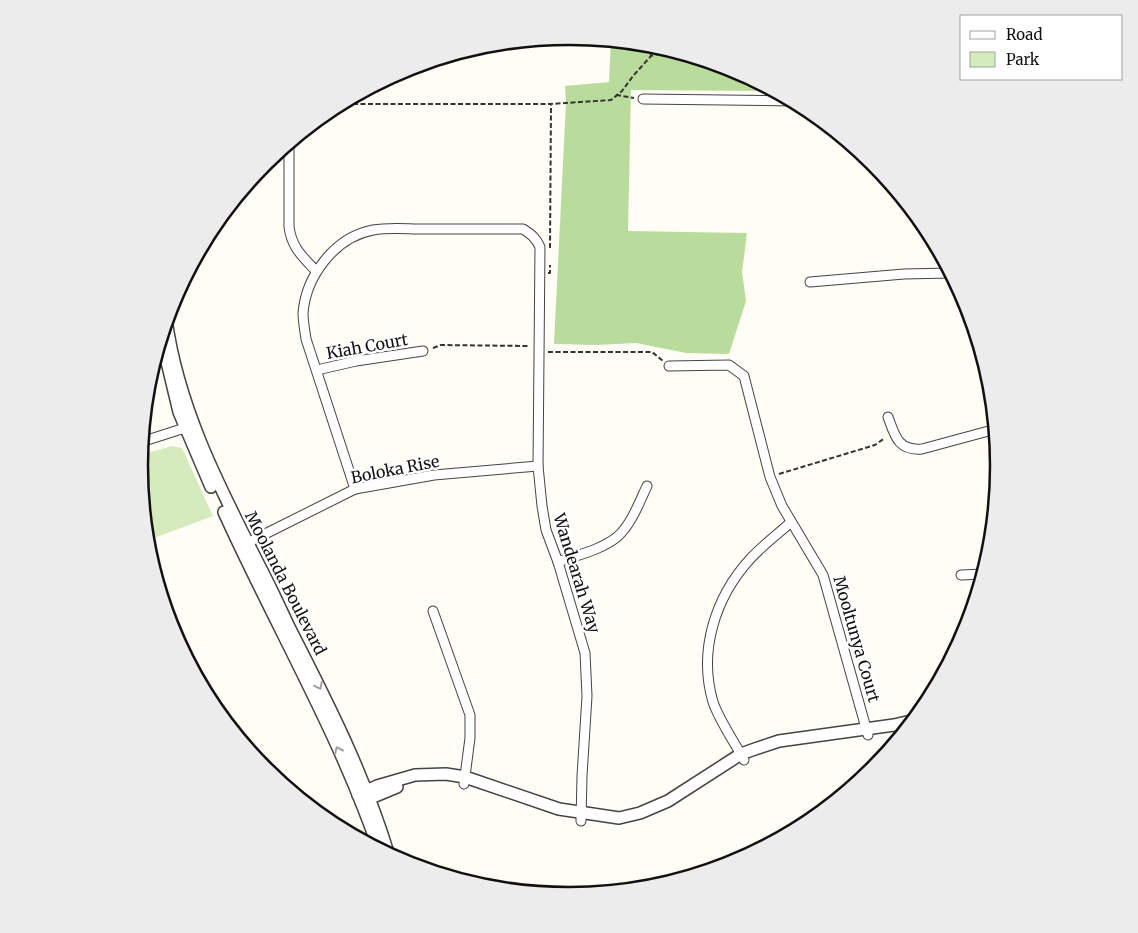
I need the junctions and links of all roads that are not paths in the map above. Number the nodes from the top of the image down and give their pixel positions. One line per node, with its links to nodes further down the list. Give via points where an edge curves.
1 (643, 100): 2 (street)
2 (780, 101)
3 (288, 153): 4 (street, via 290,239)
4 (316, 272): 11 (street, Wandearah Way, via 307,295 304,318 306,339); 16 (street, Wandearah Way, via 343,244 372,230 523,229 536,239 540,246)
5 (943, 273): 6 (street)
6 (810, 282)
7 (169, 334): 13 (street, Moolanda Boulevard)
8 (164, 350): 13 (street, Moolanda Boulevard, via 177,403)
9 (423, 351): 11 (street, Kiah Court)
10 (669, 366): 19 (street, Mooltunya Court, via 730,365 744,376 770,477)
11 (317, 370): 18 (street, Wandearah Way)
12 (888, 417): 14 (street, via 904,447 912,450)
13 (190, 427): 15 (street); 20 (street, Moolanda Boulevard)
14 (989, 431)
15 (148, 440)
16 (538, 466): 18 (street, Boloka Rise, via 434,475); 21 (street, Wandearah Way, via 546,530)
17 (647, 486): 21 (street, via 617,537)
18 (355, 489): 20 (street, Boloka Rise)
19 (791, 522): 27 (street, Mooltunya Court, via 823,574); 28 (street, via 752,558 731,584 709,637 706,664 714,703)
20 (244, 545): 30 (street, Moolanda Boulevard, via 331,710)
21 (558, 562): 31 (street, Wandearah Way, via 585,654 587,696)
22 (961, 574): 23 (street)
23 (976, 574)
24 (433, 611): 29 (street, via 470,715)
25 (903, 723): 27 (street)
26 (898, 729): 27 (street)
27 (868, 732): 28 (street, via 784,746)
28 (742, 757): 31 (street, via 673,806 643,820 613,824)
29 (465, 781): 30 (street, via 446,774 425,774 399,780); 31 (street, via 524,805)
30 (364, 797): 32 (street, Moolanda Boulevard); 33 (street, Moolanda Boulevard)
31 (581, 817)
32 (377, 842)
33 (385, 846)

